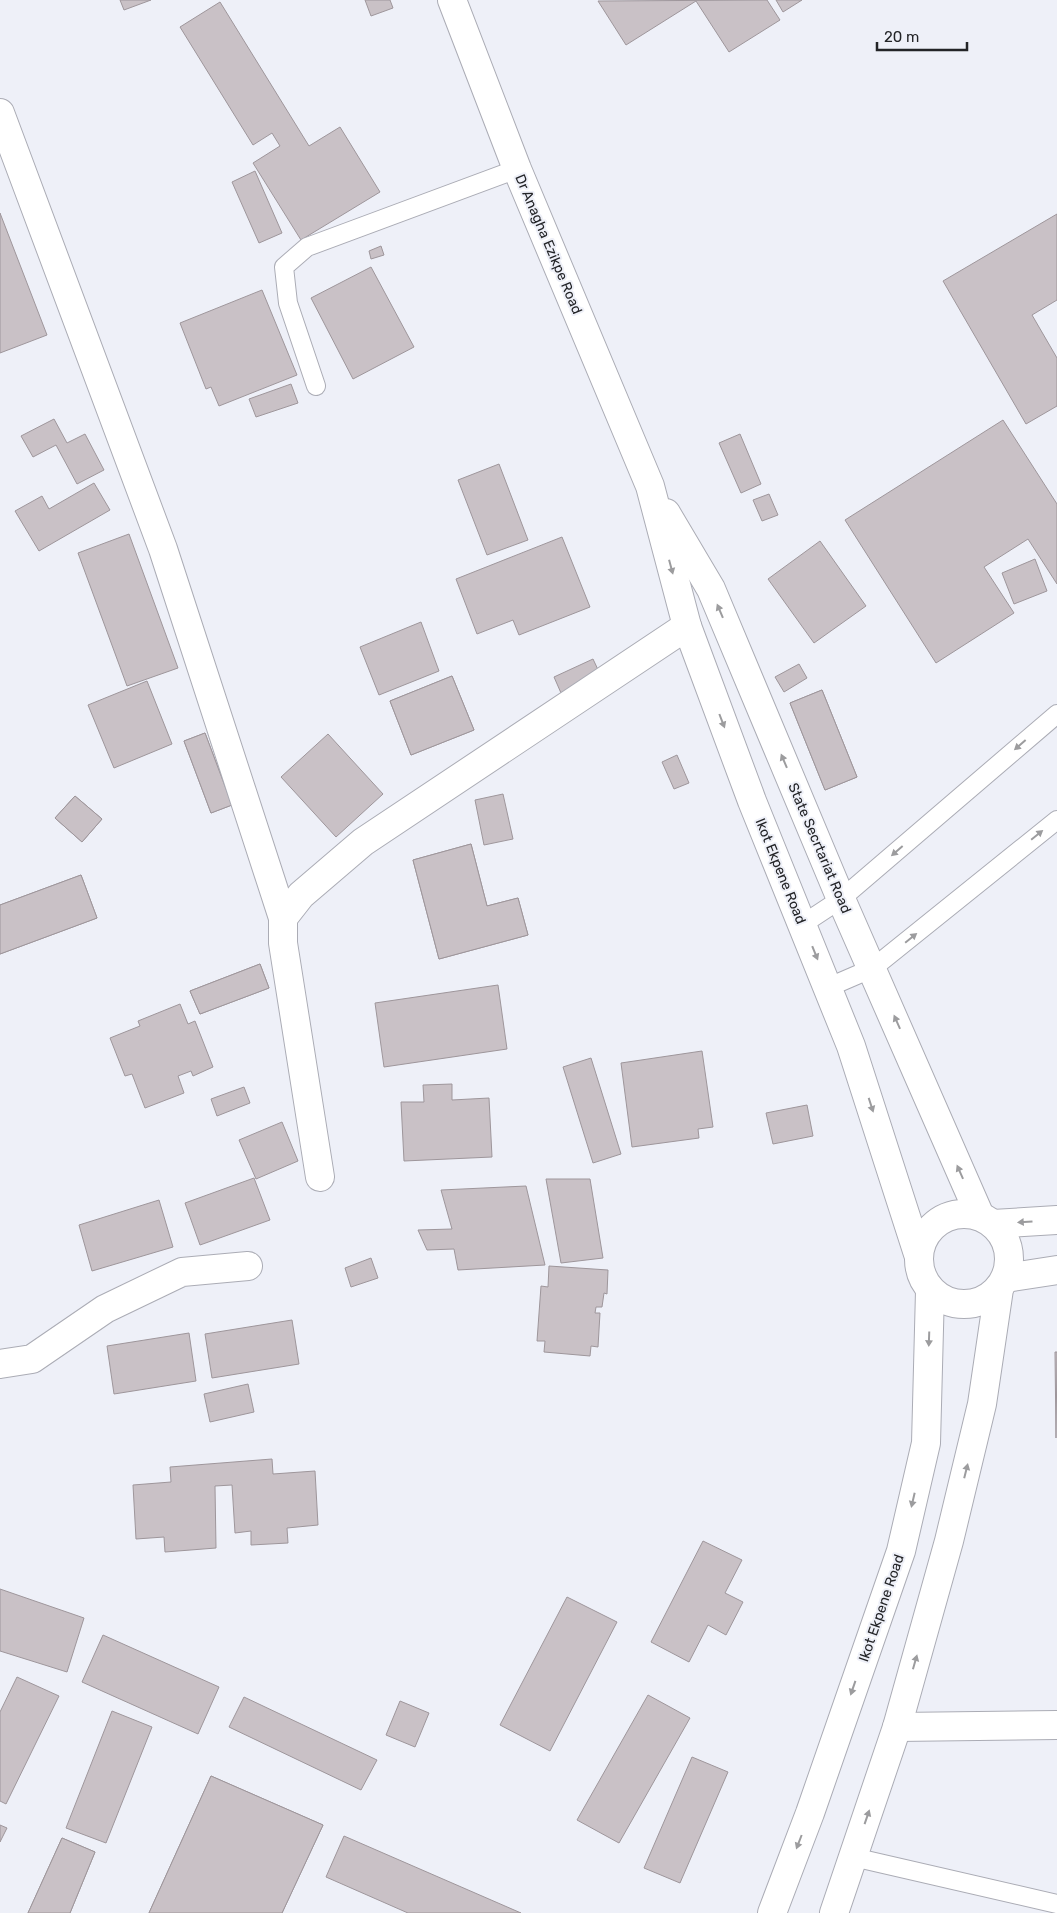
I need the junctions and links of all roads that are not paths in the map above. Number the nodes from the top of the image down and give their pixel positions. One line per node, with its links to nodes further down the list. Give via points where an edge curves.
1 (452, 0): 3 (street, Dr Anagha Ezikpe Road)
2 (0, 113): 10 (street, via 163,549)
3 (517, 169): 4 (lane, via 307,247 284,267 288,303); 5 (street, Dr Anagha Ezikpe Road)
4 (316, 386)
5 (650, 486): 6 (street, Ikot Ekpene Road, one-way to 6); 9 (street, State Secrtariat Road, one-way to 5, via 711,588)
6 (686, 626): 10 (street, via 363,842 301,895); 11 (street, Ikot Ekpene Road, one-way to 11)
7 (1057, 714): 9 (lane, one-way to 9)
8 (1057, 820): 12 (lane, one-way to 8)
9 (841, 899): 11 (lane); 12 (street, State Secrtariat Road)
10 (283, 918): 14 (street, via 282,943)
11 (803, 924): 13 (street, Ikot Ekpene Road, one-way to 13)
12 (873, 968): 13 (lane); 15 (street, State Secrtariat Road, one-way to 12)
13 (828, 987): 17 (street, Ikot Ekpene Road, one-way to 17, via 852,1046)
14 (320, 1177)
15 (987, 1220): 16 (street, one-way to 15); 17 (street, via 964,1214 948,1217 933,1226 923,1238); 20 (street, via 1006,1239 1010,1258)
16 (1057, 1220)
17 (918, 1254): 21 (street, via 920,1274)
18 (248, 1266): 22 (street, via 182,1272 105,1310 32,1359)
19 (1057, 1270): 20 (street)
20 (1003, 1284): 21 (street, via 984,1301 965,1305 946,1302); 24 (street, one-way to 20, via 949,1541 982,1404)
21 (930, 1290): 27 (street, Ikot Ekpene Road, one-way to 27, via 926,1443 901,1551)
22 (0, 1364)
23 (1057, 1725): 24 (street)
24 (897, 1727): 25 (street, one-way to 24)
25 (853, 1858): 26 (lane); 28 (street)
26 (1057, 1904)
27 (772, 1913)
28 (834, 1913)

